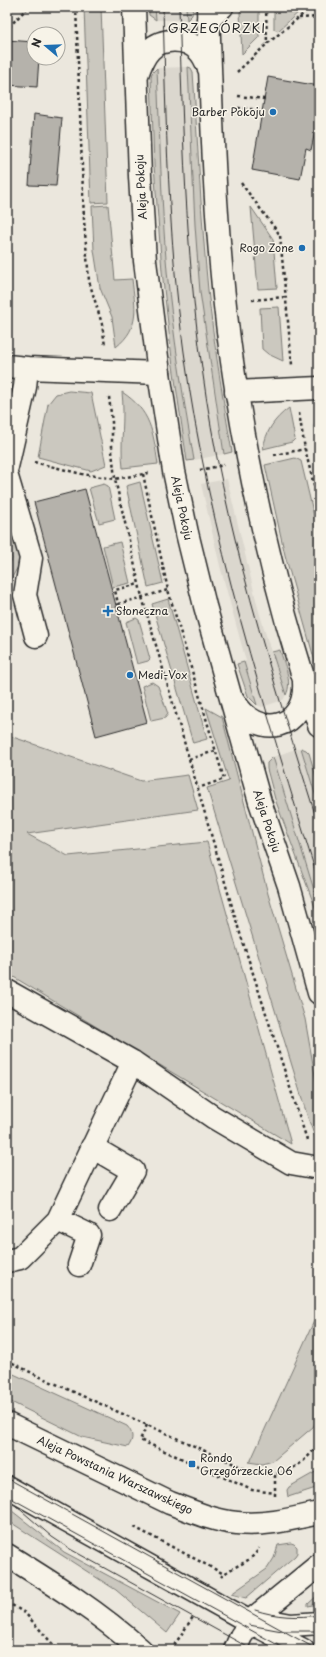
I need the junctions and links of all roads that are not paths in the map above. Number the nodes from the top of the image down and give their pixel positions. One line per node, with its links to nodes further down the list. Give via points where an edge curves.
1 (134, 7): 4 (main road, Aleja Pokoju)
2 (213, 11): 3 (main road)
3 (211, 74): 4 (main road, via 202,54 195,47 185,42 164,42 147,53); 8 (main road, via 223,276)
4 (136, 82): 6 (main road, Aleja Pokoju, via 142,224)
5 (17, 367): 6 (main road); 9 (main road, via 25,387)
6 (159, 373): 13 (main road, Aleja Pokoju, via 174,471 187,532)
7 (319, 388): 8 (main road)
8 (236, 392): 12 (main road, via 263,529)
9 (8, 461)
10 (7, 477): 11 (main road, via 31,558 25,595)
11 (36, 636)
12 (304, 680): 13 (main road, via 303,697 298,710 287,722 281,724 265,725 252,721 239,710); 14 (main road)
13 (232, 698): 15 (main road, Aleja Pokoju, via 260,802)
14 (319, 725)
15 (315, 966): 17 (main road, Aleja Pokoju)
16 (7, 991): 18 (main road)
17 (319, 993)
18 (133, 1062): 19 (main road); 20 (main road, via 213,1117 291,1163)
19 (92, 1147): 21 (main road, via 133,1171); 22 (main road)
20 (319, 1168)
21 (110, 1210)
22 (58, 1220): 23 (main road, via 20,1258); 24 (main road, via 89,1235)
23 (7, 1262)
24 (79, 1265)
25 (7, 1424): 27 (main road, Aleja Powstania Warszawskiego, via 170,1503 216,1519 249,1524)
26 (7, 1487): 30 (main road, via 216,1603)
27 (319, 1513)
28 (7, 1555): 32 (main road, via 74,1598)
29 (319, 1565): 30 (main road)
30 (252, 1620): 31 (main road, via 291,1625); 33 (main road); 34 (main road)
31 (319, 1623)
32 (142, 1650)
33 (235, 1650)
34 (303, 1650)

